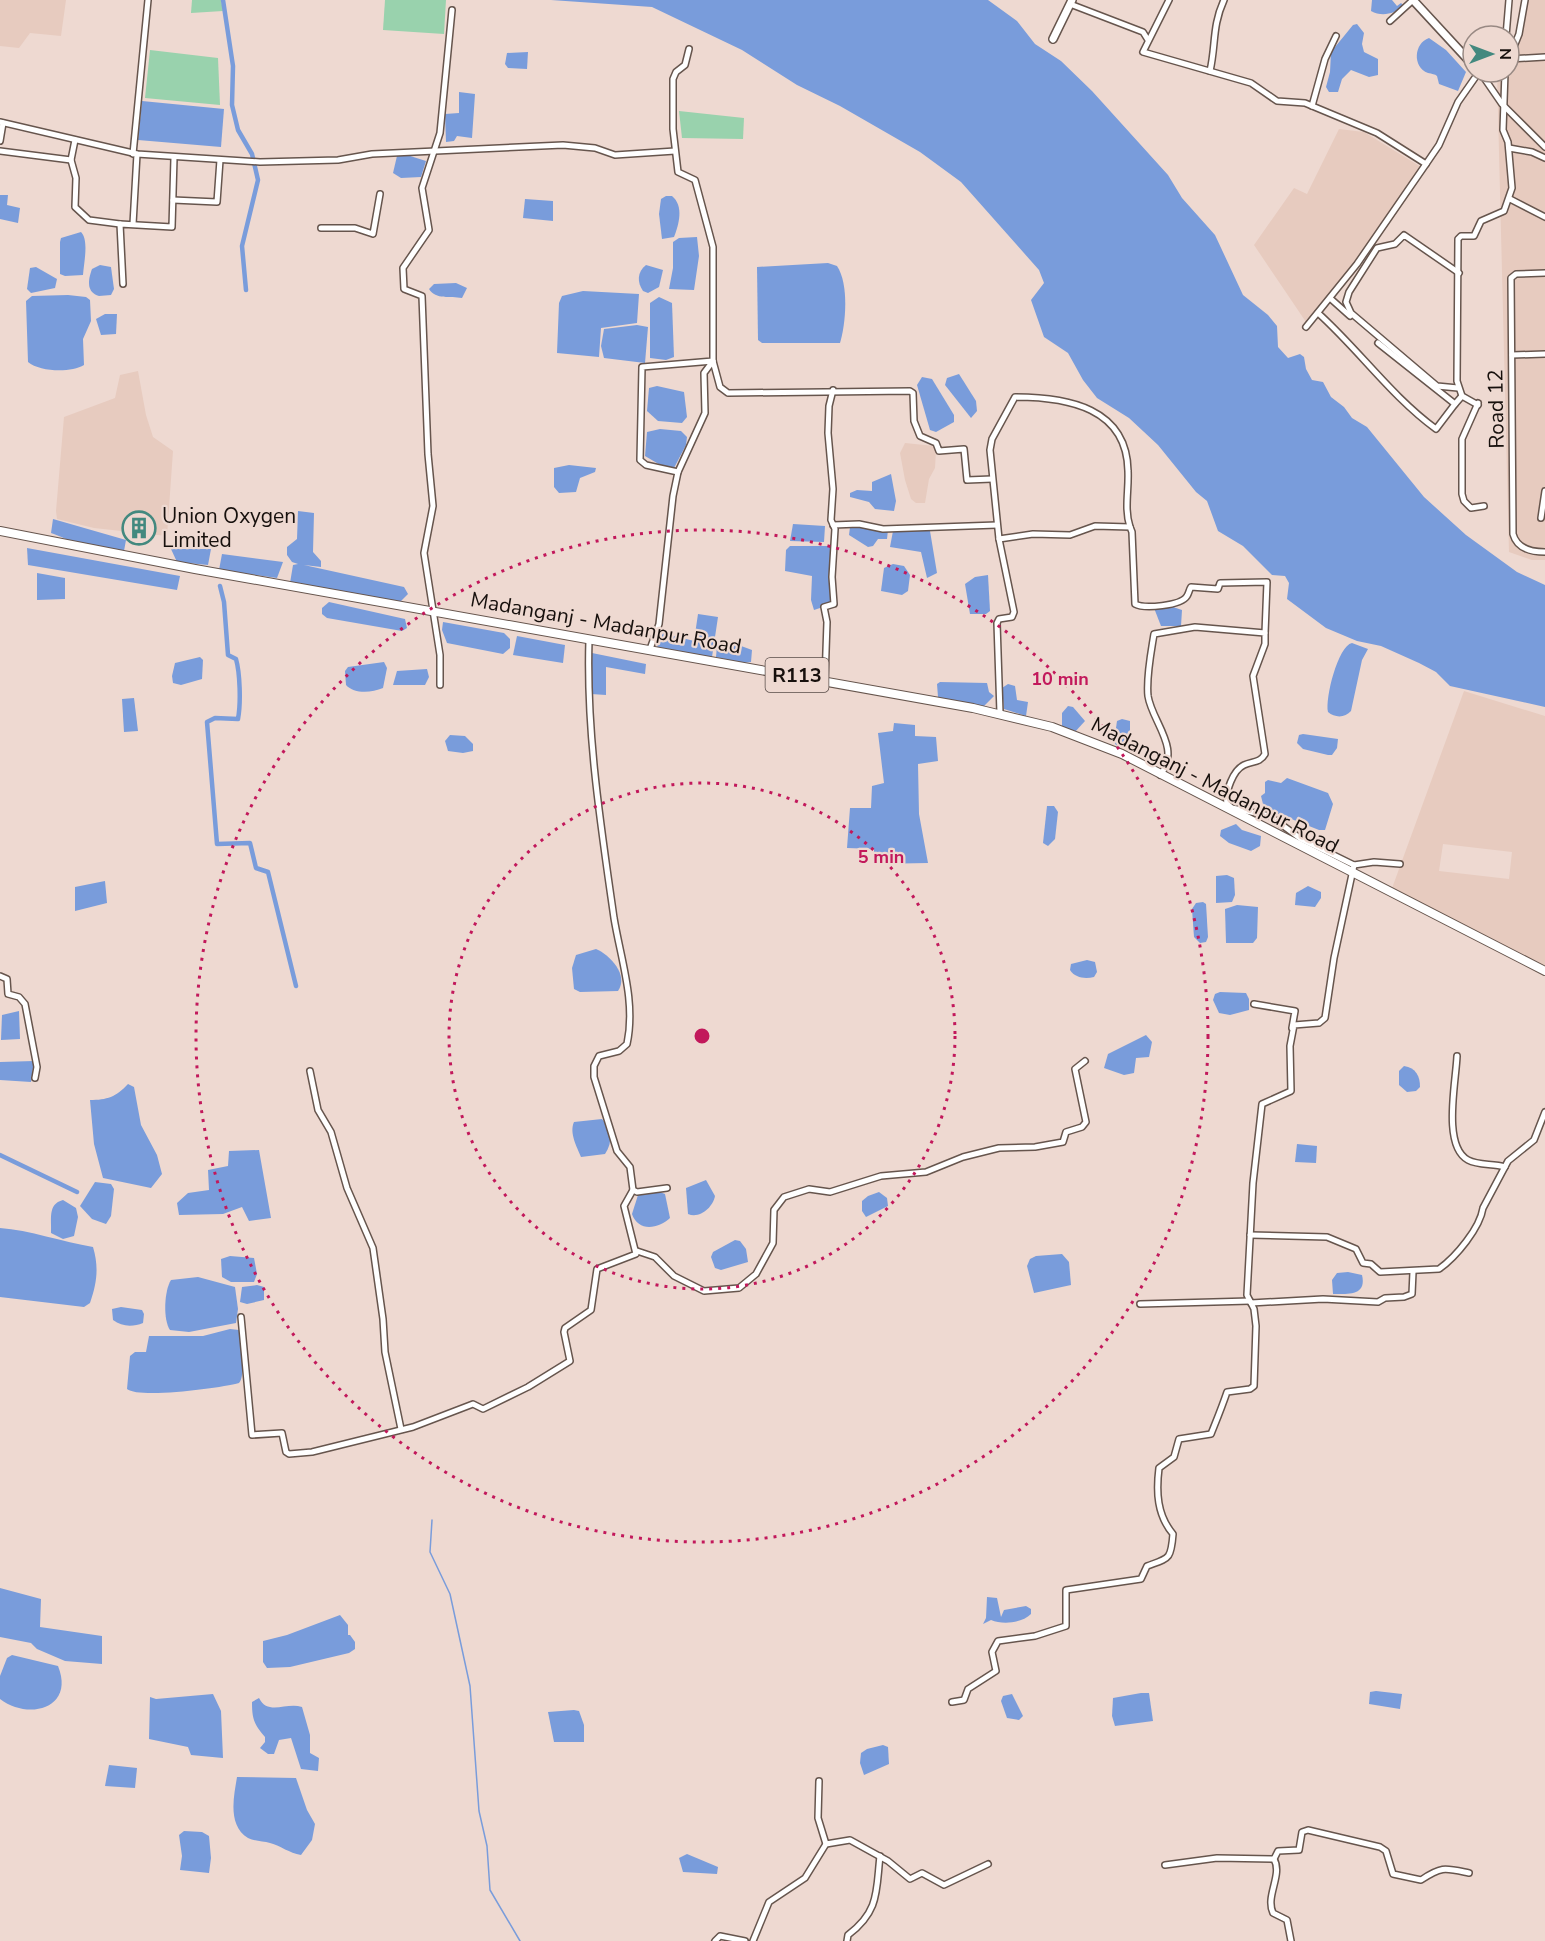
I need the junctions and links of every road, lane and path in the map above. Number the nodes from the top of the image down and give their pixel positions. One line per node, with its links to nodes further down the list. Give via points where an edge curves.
1 (148, 0): 33 (street)
2 (1169, 0): 14 (street)
3 (1224, 0): 19 (street, via 1214,31)
4 (1413, 0): 9 (street); 16 (street)
5 (1509, 0): 10 (street)
6 (1525, 0): 11 (street)
7 (1071, 2): 13 (street); 14 (street, via 1143,32)
8 (452, 10): 32 (street)
9 (1390, 21)
10 (1507, 24)
11 (1521, 24)
12 (1336, 36): 24 (street)
13 (1053, 39)
14 (1148, 40): 19 (street, via 1143,52)
15 (689, 49): 31 (street, via 685,65 673,79)
16 (1461, 52)
17 (1545, 57): 18 (street)
18 (1521, 58)
19 (1210, 71): 24 (street, via 1251,83 1278,101 1299,101)
20 (1471, 84): 38 (street)
21 (1488, 84): 23 (street)
22 (1504, 84): 23 (street)
23 (1503, 105): 28 (street); 29 (street, via 1503,130)
24 (1312, 106): 38 (street, via 1377,133)
25 (1, 122): 26 (street); 27 (street)
26 (75, 140): 33 (street); 36 (street)
27 (0, 141)
28 (1545, 147)
29 (1509, 148): 35 (street); 40 (street)
30 (0, 151): 36 (street)
31 (675, 151): 32 (street, via 615,155 595,148 562,145); 54 (street, via 678,172 694,180 713,247)
32 (436, 152): 37 (street, via 372,154 338,160); 70 (street, via 422,188 429,230 403,268 404,289 422,296 433,506 424,553 430,602)
33 (135, 154): 34 (street); 44 (street)
34 (174, 158): 37 (street); 41 (street)
35 (1545, 158)
36 (71, 160): 43 (street, via 76,178 76,209 89,220)
37 (220, 160): 41 (street, via 217,202)
38 (1426, 164): 49 (street)
39 (380, 194): 45 (street, via 373,234 356,228)
40 (1510, 199): 42 (street); 46 (street, via 1504,211 1481,221 1474,236 1459,237)
41 (173, 200): 44 (street, via 172,227)
42 (1545, 217)
43 (120, 224): 44 (street); 48 (street)
44 (133, 224)
45 (321, 228)
46 (1459, 273): 55 (street); 55 (street, via 1404,235 1395,244 1377,248 1346,302 1351,313 1422,375 1442,388)
47 (1545, 273): 53 (street, Road 12, via 1511,278)
48 (123, 284)
49 (1331, 299): 50 (street); 58 (street, via 1398,361)
50 (1318, 313): 51 (street); 58 (street, via 1392,391 1436,429)
51 (1306, 327)
52 (1545, 354): 53 (street)
53 (1512, 355): 69 (street, Road 12, via 1513,529 1516,543 1532,552)
54 (713, 361): 56 (street, via 720,387 728,393); 59 (street, via 704,373 705,413); 59 (street, via 642,367 640,460)
55 (1458, 388): 57 (street)
56 (833, 390): 60 (street, via 910,391 920,436 936,443 939,451 964,449 967,480); 64 (street, via 828,433)
57 (1462, 396): 58 (street); 62 (street, via 1478,404 1462,439 1462,494 1471,507)
58 (1455, 404)
59 (678, 472): 73 (street, via 670,510 660,624)
60 (992, 479): 65 (street); 66 (street, via 990,442 1015,397 1085,408 1110,420 1124,445)
61 (1545, 491): 63 (street)
62 (1484, 506)
63 (1541, 518)
64 (833, 525): 65 (street, via 860,524 883,529); 74 (street, via 834,604 824,607)
65 (997, 525): 68 (street)
66 (1130, 527): 68 (street, via 1095,526 1070,535 1033,534); 71 (street, via 1137,605 1180,601 1187,597 1191,587 1218,589 1220,583 1267,582)
67 (0, 531): 70 (main road, Madanganj - Madanpur Road / R113)
68 (999, 539): 76 (street, via 1014,612 1012,617 997,623)
69 (1545, 552)
70 (435, 611): 72 (main road, Madanganj - Madanpur Road / R113); 75 (street)
71 (1265, 633): 77 (street, via 1195,627 1154,634 1148,695 1168,750); 79 (street, via 1253,676 1265,754 1239,769 1229,786 1227,804 1277,819 1301,839)
72 (590, 640): 73 (main road, Madanganj - Madanpur Road / R113); 92 (street, via 590,711 602,824 630,1012 627,1044 619,1051 599,1056 593,1070 617,1151 630,1167)
73 (650, 649): 74 (main road, Madanganj - Madanpur Road / R113)
74 (825, 680): 76 (main road, Madanganj - Madanpur Road / R113)
75 (440, 685)
76 (1000, 713): 77 (main road, Madanganj - Madanpur Road / R113, via 1091,740)
77 (1160, 775): 80 (main road, Madanganj - Madanpur Road / R113)
78 (1400, 864): 79 (street)
79 (1354, 865): 80 (street)
80 (1351, 873): 81 (main road, Madanganj - Madanpur Road / R113); 84 (street, via 1325,1018 1319,1023 1296,1024)
81 (1545, 971)
82 (0, 976): 88 (street, via 7,979 8,994 25,1004 37,1067)
83 (1254, 1004): 84 (street, via 1295,1011)
84 (1292, 1028): 93 (street, via 1291,1091 1262,1104)
85 (1457, 1056): 90 (street, via 1452,1123 1457,1149 1470,1161)
86 (1085, 1061): 94 (street, via 1075,1069 1086,1122 1066,1132 1063,1143 999,1148 963,1156 926,1172 881,1176 830,1192 809,1189 784,1197 774,1210 773,1244 756,1274 739,1288 704,1291 674,1276 655,1257)
87 (310, 1071): 99 (street, via 317,1107 331,1132 347,1188 373,1248 385,1352)
88 (35, 1078)
89 (1545, 1112): 90 (street, via 1534,1140)
90 (1505, 1167): 95 (street, via 1483,1208 1483,1216 1448,1262 1434,1271)
91 (667, 1188): 92 (street)
92 (633, 1190): 94 (street, via 624,1206)
93 (1250, 1235): 95 (street, via 1327,1237 1356,1249 1363,1263 1380,1272); 96 (street, via 1247,1295)
94 (637, 1251): 99 (street, via 597,1269 591,1310 565,1328 570,1358 567,1364 483,1409 473,1404)
95 (1413, 1272): 96 (street, via 1412,1294 1404,1297 1371,1302)
96 (1251, 1302): 97 (street); 100 (street, via 1257,1347 1254,1386 1227,1392 1224,1408 1215,1417 1213,1433 1179,1439 1174,1457 1159,1468 1158,1499 1173,1536 1169,1557 1147,1566 1139,1580 1066,1590 1066,1626 1035,1636 998,1641 992,1652 996,1671 968,1689 964,1700)
97 (1140, 1304)
98 (241, 1317): 99 (street, via 253,1436 282,1433 286,1452 293,1454)
99 (402, 1429)
100 (952, 1702)
101 (819, 1781): 102 (street, via 818,1818)
102 (826, 1844): 103 (street, via 849,1840); 110 (street, via 806,1878 769,1902)
103 (880, 1856): 105 (street, via 910,1879 922,1873 944,1886); 111 (street, via 873,1906)
104 (1274, 1859): 106 (street, via 1217,1858); 107 (street, via 1278,1851 1299,1850 1302,1832 1308,1830 1380,1847 1386,1851 1393,1874 1398,1876 1421,1880 1444,1868); 112 (street, via 1270,1907 1287,1920)
105 (988, 1864)
106 (1165, 1864)
107 (1469, 1873)
108 (715, 1941): 109 (street, via 720,1936)
109 (745, 1941)
110 (753, 1941)
111 (847, 1941)
112 (1291, 1941)

